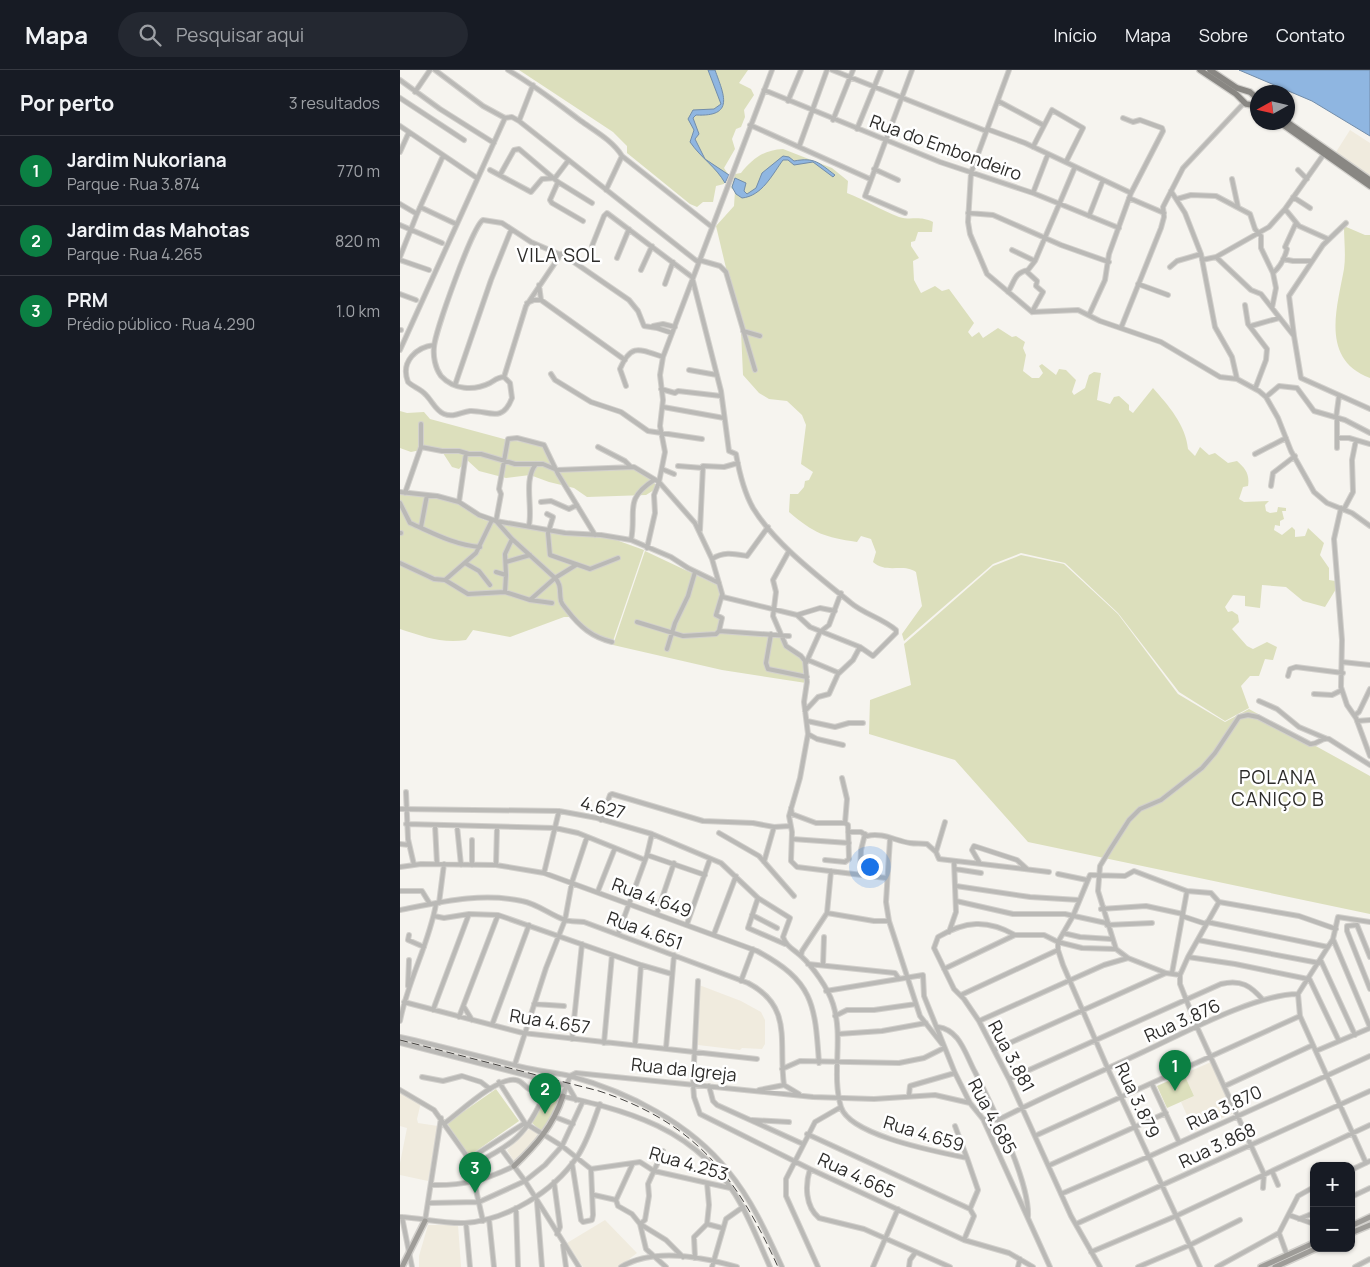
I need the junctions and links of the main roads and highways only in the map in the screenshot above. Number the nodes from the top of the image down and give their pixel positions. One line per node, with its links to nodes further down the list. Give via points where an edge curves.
1 (1200, 70): 5 (main road)
2 (1210, 70): 3 (main road)
3 (1250, 93)
4 (1250, 95): 5 (main road, via 1243,96)
5 (1244, 102): 6 (main road)
6 (1250, 104)
7 (1295, 127): 9 (main road)
8 (1290, 130): 10 (main road)
9 (1370, 180)
10 (1370, 186)
11 (563, 1096): 12 (main road, via 544,1134)
12 (514, 1166)
13 (1370, 1217): 15 (main road)
14 (425, 1221): 20 (main road)
15 (1355, 1224)
16 (1370, 1225): 17 (main road)
17 (1355, 1231)
18 (1310, 1245): 21 (main road)
19 (1310, 1251): 22 (main road)
20 (402, 1267)
21 (1261, 1267)
22 (1275, 1267)

